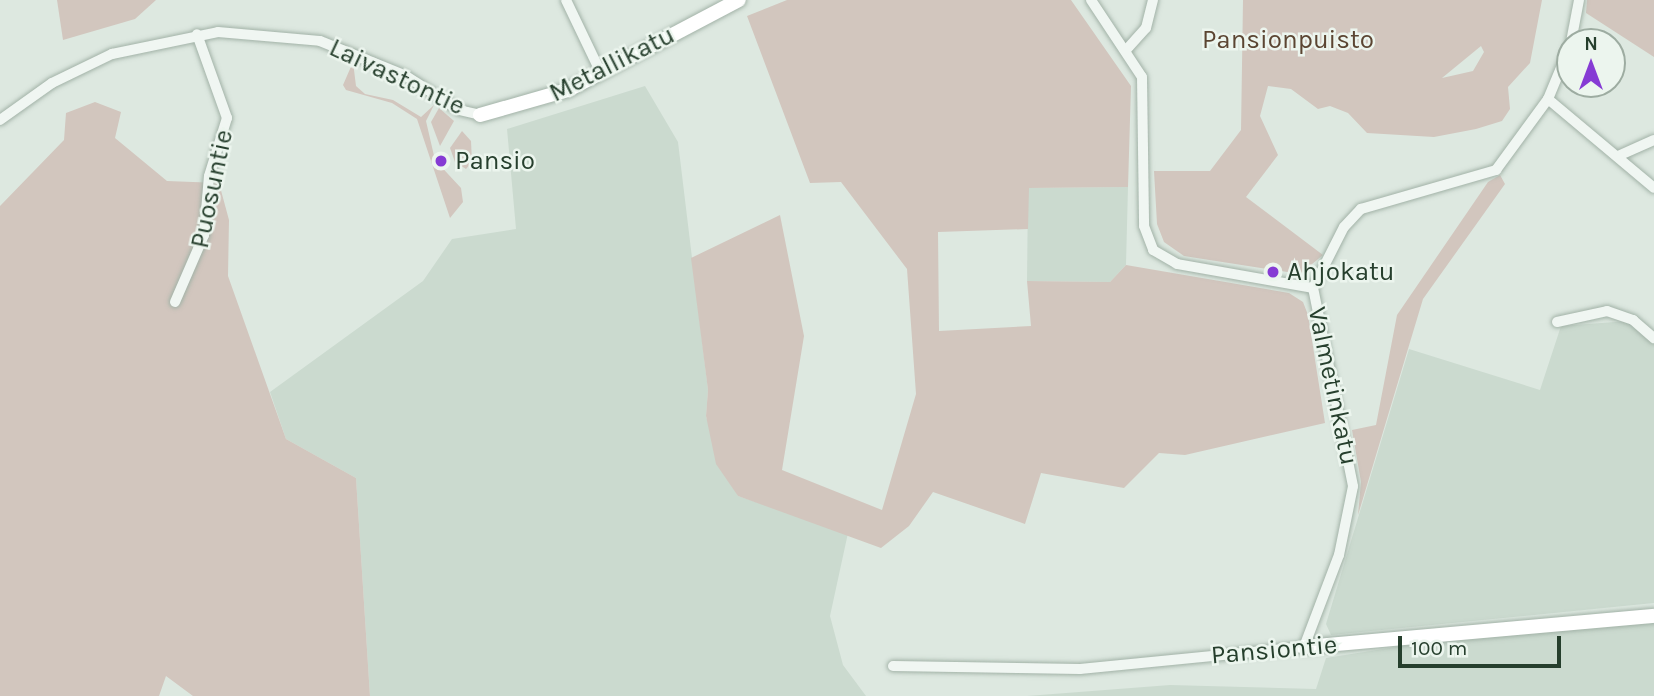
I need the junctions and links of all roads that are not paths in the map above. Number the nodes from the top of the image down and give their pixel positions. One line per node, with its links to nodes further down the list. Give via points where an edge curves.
1 (566, 0): 9 (street)
2 (739, 0): 9 (street, Metallikatu)
3 (1091, 0): 8 (street)
4 (1153, 0): 8 (street, via 1146,28)
5 (1580, 0): 6 (street, Valmetinkatu)
6 (1574, 28)
7 (197, 34): 12 (street, Laivastontie, via 248,32 320,41 406,76 459,110); 13 (street, Laivastontie, via 112,54 52,83); 18 (street, Puosuntie, via 227,118 209,176 204,235)
8 (1127, 49): 17 (street, via 1142,77 1144,226 1153,250 1177,264)
9 (601, 73): 12 (street, Metallikatu, via 529,104)
10 (1556, 79): 11 (street, Valmetinkatu)
11 (1548, 99): 15 (street); 17 (street, Valmetinkatu, via 1496,170 1362,209 1344,227)
12 (480, 115)
13 (0, 120)
14 (1654, 139): 15 (street)
15 (1618, 156): 16 (street)
16 (1654, 188)
17 (1313, 288): 22 (street, Valmetinkatu, via 1353,486 1339,555)
18 (175, 302)
19 (1557, 323): 20 (street, via 1607,312 1633,320)
20 (1654, 338)
21 (1654, 616): 22 (street, Pansiontie)
22 (1304, 646): 23 (street, Pansiontie, via 1080,669)
23 (893, 666)

